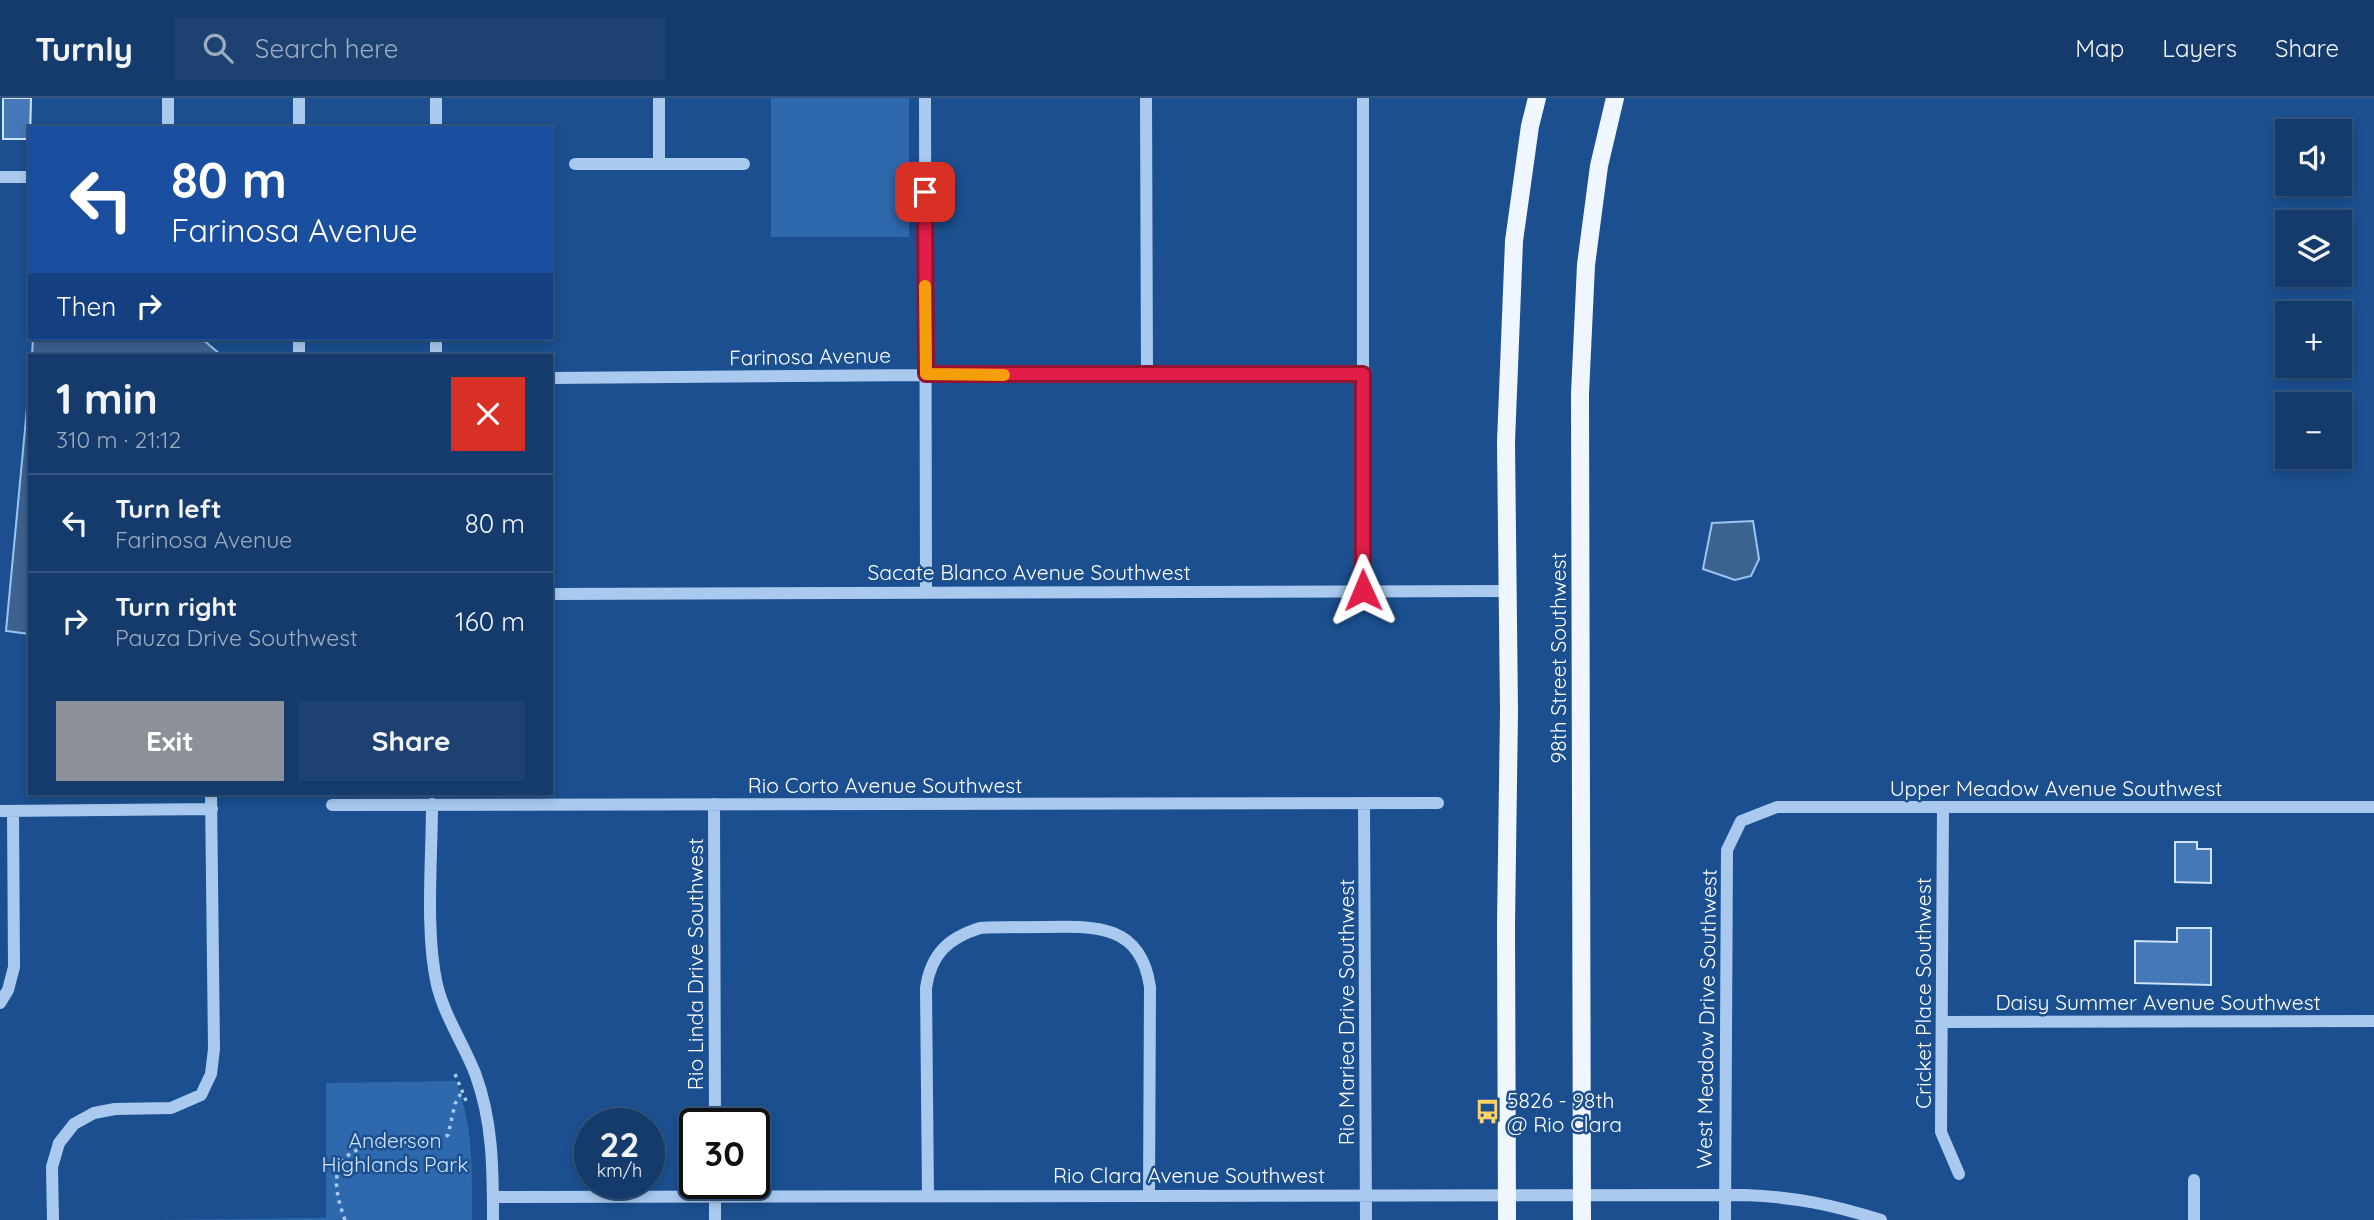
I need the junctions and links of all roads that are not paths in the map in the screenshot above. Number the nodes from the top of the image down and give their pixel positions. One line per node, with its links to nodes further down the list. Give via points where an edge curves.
1 (168, 98): 10 (street)
2 (299, 98): 11 (street)
3 (436, 98): 12 (street)
4 (659, 98): 13 (street)
5 (925, 98): 18 (street)
6 (1146, 98): 20 (street)
7 (1363, 98): 19 (street)
8 (1537, 98): 23 (main road, via 1514,241 1506,442)
9 (1615, 98): 47 (main road, 98th Street Southwest, via 1598,166 1586,265 1580,394)
10 (168, 126)
11 (299, 126)
12 (436, 126)
13 (659, 163): 14 (street); 15 (street)
14 (575, 164)
15 (744, 164)
16 (0, 177): 17 (street)
17 (28, 177)
18 (926, 374): 20 (street, Farinosa Avenue); 21 (street, Farinosa Avenue); 24 (street)
19 (1363, 374): 20 (street, Farinosa Avenue); 22 (street)
20 (1147, 375)
21 (553, 378)
22 (1363, 590): 23 (street, Sacate Blanco Avenue Southwest); 24 (street, Sacate Blanco Avenue Southwest)
23 (1507, 590): 46 (main road)
24 (926, 592): 25 (street, Sacate Blanco Avenue Southwest)
25 (553, 594)
26 (211, 795): 34 (street)
27 (1364, 803): 28 (street, Rio Corto Avenue Southwest); 30 (street, Rio Corto Avenue Southwest); 45 (street, Rio Mariea Drive Southwest)
28 (1438, 803)
29 (432, 804): 30 (street, Rio Corto Avenue Southwest); 31 (street, Rio Corto Avenue Southwest); 51 (street, via 434,968 445,1011 483,1098 494,1158)
30 (714, 804): 40 (street, Rio Linda Drive Southwest)
31 (332, 805)
32 (2374, 807): 33 (street, Upper Meadow Avenue Southwest)
33 (1942, 808): 36 (street, Upper Meadow Avenue Southwest, via 1777,807); 39 (street, Cricket Place Southwest)
34 (212, 809): 35 (street); 53 (street, via 211,1074 201,1095 171,1108 115,1109 74,1124 59,1143 52,1167)
35 (6, 811): 37 (street, via 14,967)
36 (1741, 821): 50 (street, West Meadow Drive Southwest, via 1727,850)
37 (0, 1003)
38 (2374, 1021): 39 (street, Daisy Summer Avenue Southwest)
39 (1942, 1022): 41 (street, Cricket Place Southwest, via 1941,1132)
40 (715, 1108)
41 (1959, 1174)
42 (2194, 1180): 61 (street)
43 (679, 1191): 51 (street, Rio Clara Avenue Southwest)
44 (770, 1191): 48 (street, Rio Clara Avenue Southwest)
45 (1367, 1194): 46 (street, Rio Clara Avenue Southwest); 49 (street, Rio Clara Avenue Southwest); 56 (street, Rio Mariea Drive Southwest)
46 (1506, 1194): 47 (street, Rio Clara Avenue Southwest); 57 (main road)
47 (1582, 1194): 50 (street, Rio Clara Avenue Southwest); 58 (main road, 98th Street Southwest)
48 (928, 1195): 49 (street, Rio Clara Avenue Southwest); 49 (street, via 926,988 936,957 948,943 980,928 1087,926 1122,936 1143,960 1150,987)
49 (1149, 1195)
50 (1724, 1195): 59 (street, West Meadow Drive Southwest); 60 (street, Rio Clara Avenue Southwest, via 1819,1202)
51 (494, 1197): 54 (street)
52 (715, 1199): 55 (street)
53 (53, 1220)
54 (494, 1220)
55 (715, 1220)
56 (1366, 1220)
57 (1507, 1220)
58 (1582, 1220)
59 (1725, 1220)
60 (1881, 1220)
61 (2194, 1220)

